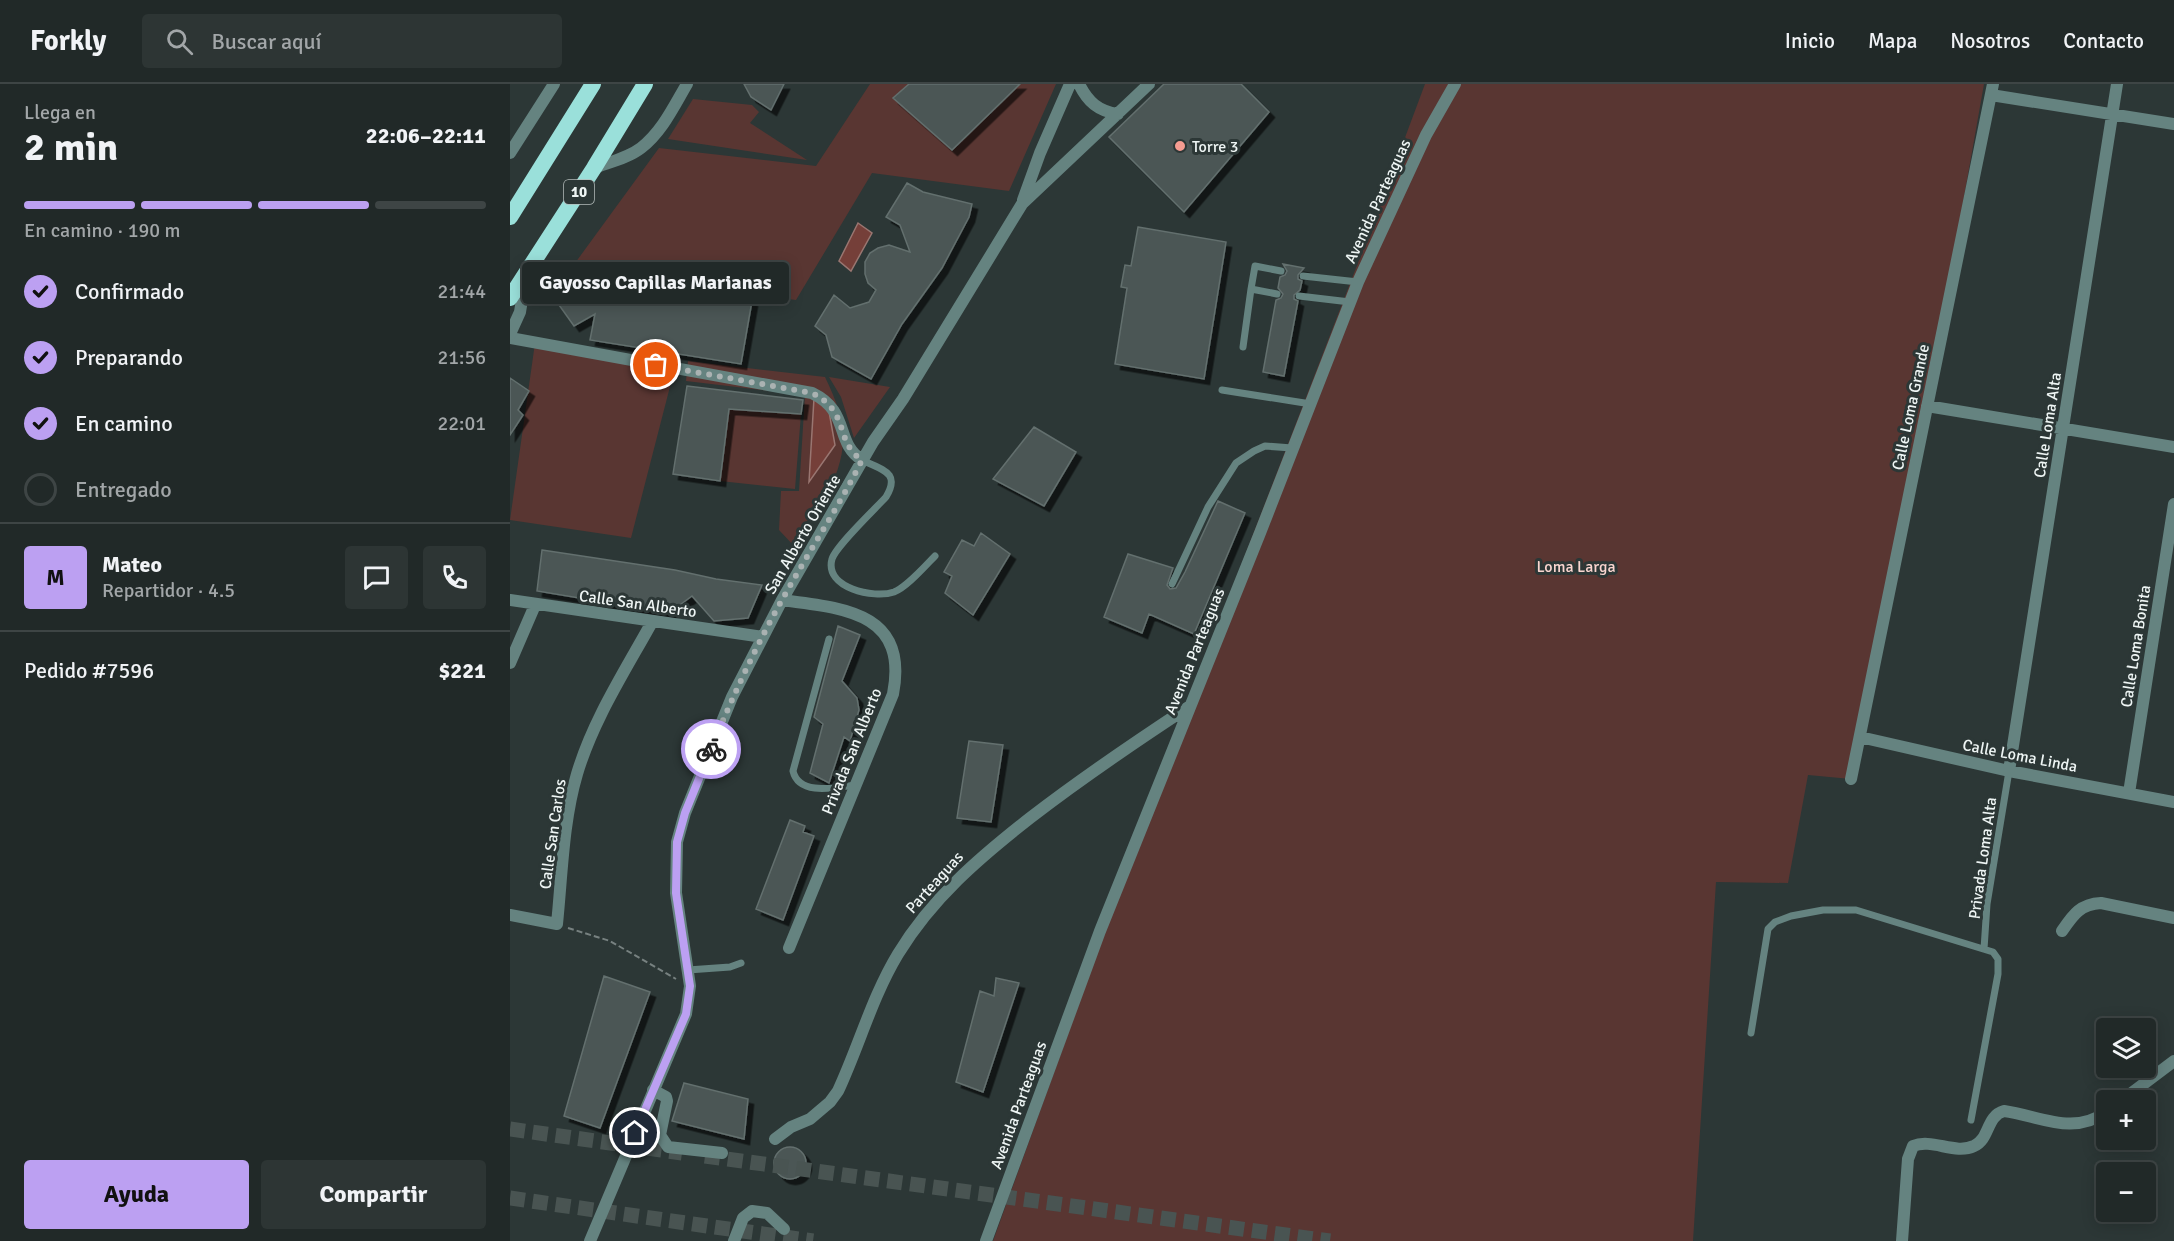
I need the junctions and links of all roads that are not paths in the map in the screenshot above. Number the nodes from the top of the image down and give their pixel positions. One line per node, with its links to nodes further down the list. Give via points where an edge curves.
1 (554, 84): 14 (street)
2 (593, 84): 17 (highway)
3 (645, 84): 15 (highway, 10)
4 (687, 84): 15 (street, via 658,132 641,148)
5 (1070, 84): 16 (street)
6 (1079, 84): 11 (street, via 1086,98 1097,107)
7 (1149, 84): 11 (street, San Alberto Oriente)
8 (1455, 84): 21 (street, Avenida Parteaguas, via 1426,135)
9 (2117, 84): 12 (street, Calle Loma Alta)
10 (1992, 89): 12 (street); 31 (street, Calle Loma Grande)
11 (1118, 114): 16 (street, San Alberto Oriente)
12 (2113, 114): 13 (street); 32 (street, Calle Loma Alta)
13 (2174, 124)
14 (510, 153)
15 (594, 168): 19 (highway, 10)
16 (1022, 204): 35 (street, San Alberto Oriente)
17 (510, 216)
18 (1281, 271): 22 (lane, via 1255,266)
19 (526, 272): 25 (highway, 10); 27 (street, 10, via 520,312)
20 (1303, 276): 21 (lane)
21 (1358, 282): 26 (street, Avenida Parteaguas)
22 (1251, 289): 23 (lane); 28 (lane)
23 (1277, 294)
24 (1299, 296): 26 (lane)
25 (510, 298)
26 (1350, 302): 30 (street, Avenida Parteaguas)
27 (510, 336): 35 (street, via 812,393 832,407 850,451)
28 (1243, 347)
29 (1222, 390): 30 (lane)
30 (1311, 404): 34 (street, Avenida Parteaguas)
31 (1927, 406): 32 (street); 47 (street, Calle Loma Grande)
32 (2063, 429): 33 (street); 48 (street, Calle Loma Alta)
33 (2174, 447)
34 (1292, 448): 38 (lane, via 1265,446 1236,463 1208,507); 46 (street, Avenida Parteaguas)
35 (862, 460): 37 (lane, via 887,472 892,487 836,552 831,566 836,580 872,594 894,592); 40 (street, San Alberto Oriente)
36 (2174, 504): 51 (street, Calle Loma Bonita)
37 (935, 556)
38 (1172, 584)
39 (510, 600): 41 (street, Calle San Alberto)
40 (782, 600): 43 (street, San Alberto Oriente); 50 (street, Privada San Alberto, via 858,614 881,631 892,650 896,665 893,694)
41 (535, 605): 42 (street, Calle San Alberto); 45 (street)
42 (652, 622): 43 (street, Calle San Alberto); 53 (street, Calle San Carlos, via 592,733 577,775 557,924)
43 (762, 638): 59 (street, San Alberto Oriente, via 732,697 677,842 676,893)
44 (830, 639): 50 (lane, via 795,778 819,788)
45 (510, 663)
46 (1190, 706): 66 (street, Parteaguas, via 1044,807 981,856 949,887 897,956 838,1091 810,1119); 71 (street, Avenida Parteaguas, via 1100,931)
47 (1860, 737): 48 (street, Calle Loma Linda); 49 (street, Calle Loma Grande)
48 (2009, 771): 51 (street, Calle Loma Linda); 57 (lane, Privada Loma Alta, via 1987,904)
49 (1851, 779)
50 (856, 785): 56 (street, Privada San Alberto)
51 (2129, 793): 52 (street, Calle Loma Linda)
52 (2174, 802)
53 (510, 915)
54 (2174, 918): 55 (street, via 2094,903 2078,909)
55 (2062, 931)
56 (789, 948)
57 (1984, 949): 60 (lane, via 1856,910 1823,910 1781,919 1768,929); 65 (lane, via 1996,955 1998,974)
58 (741, 963): 59 (lane)
59 (688, 970): 62 (street, San Alberto Oriente, via 686,1014)
60 (1751, 1033)
61 (2174, 1061): 63 (street)
62 (653, 1090): 67 (street, via 666,1097 660,1135 668,1147); 69 (street, San Alberto Oriente)
63 (2136, 1090)
64 (2096, 1117): 72 (street, via 2067,1124 2004,1111 1993,1117 1984,1137 1974,1146 1913,1146 1908,1159)
65 (1971, 1120)
66 (775, 1139)
67 (722, 1153)
68 (784, 1229): 70 (street, via 767,1213 752,1211 743,1218)
69 (590, 1241)
70 (734, 1241)
71 (986, 1241)
72 (1902, 1241)

